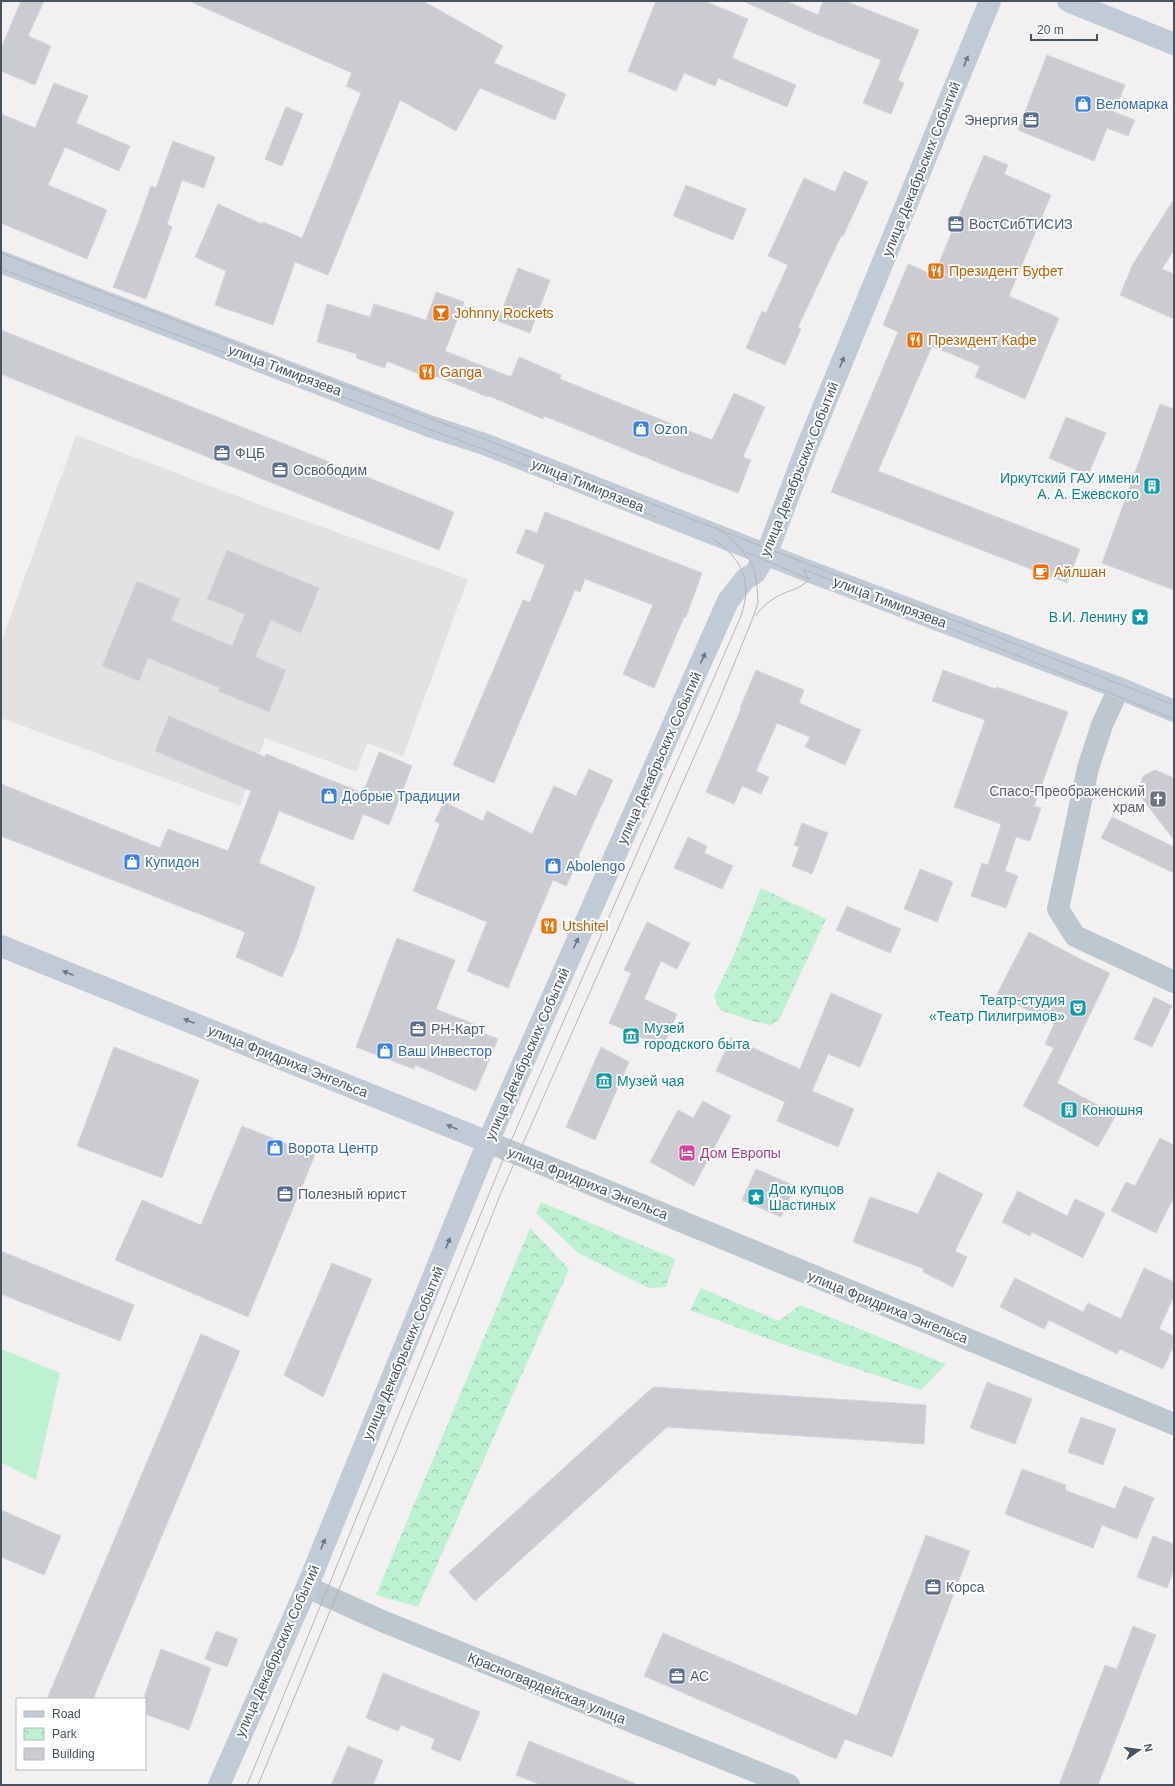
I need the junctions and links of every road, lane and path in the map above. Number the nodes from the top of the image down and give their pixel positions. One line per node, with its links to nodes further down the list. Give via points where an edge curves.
1 (990, 1): 5 (main road, улица Декабрьских Событий, one-way to 1, via 807,446)
2 (1068, 1): 3 (main road)
3 (1174, 44)
4 (1, 262): 5 (main road, улица Тимирязева, via 422,423 484,444)
5 (766, 555): 6 (main road, улица Тимирязева); 10 (main road, улица Декабрьских Событий, one-way to 5, via 728,601 745,580 755,573)
6 (1119, 688): 7 (main road, улица Тимирязева); 9 (street, via 1102,725 1088,768 1058,909 1075,936)
7 (1174, 711)
8 (1, 946): 10 (main road, улица Фридриха Энгельса, one-way to 8)
9 (1174, 982)
10 (488, 1142): 11 (street, улица Фридриха Энгельса); 12 (main road, улица Декабрьских Событий, one-way to 10)
11 (1174, 1424)
12 (307, 1587): 13 (main road, улица Декабрьских Событий); 14 (street, Красногвардейская улица, via 388,1624)
13 (219, 1785)
14 (789, 1785)

